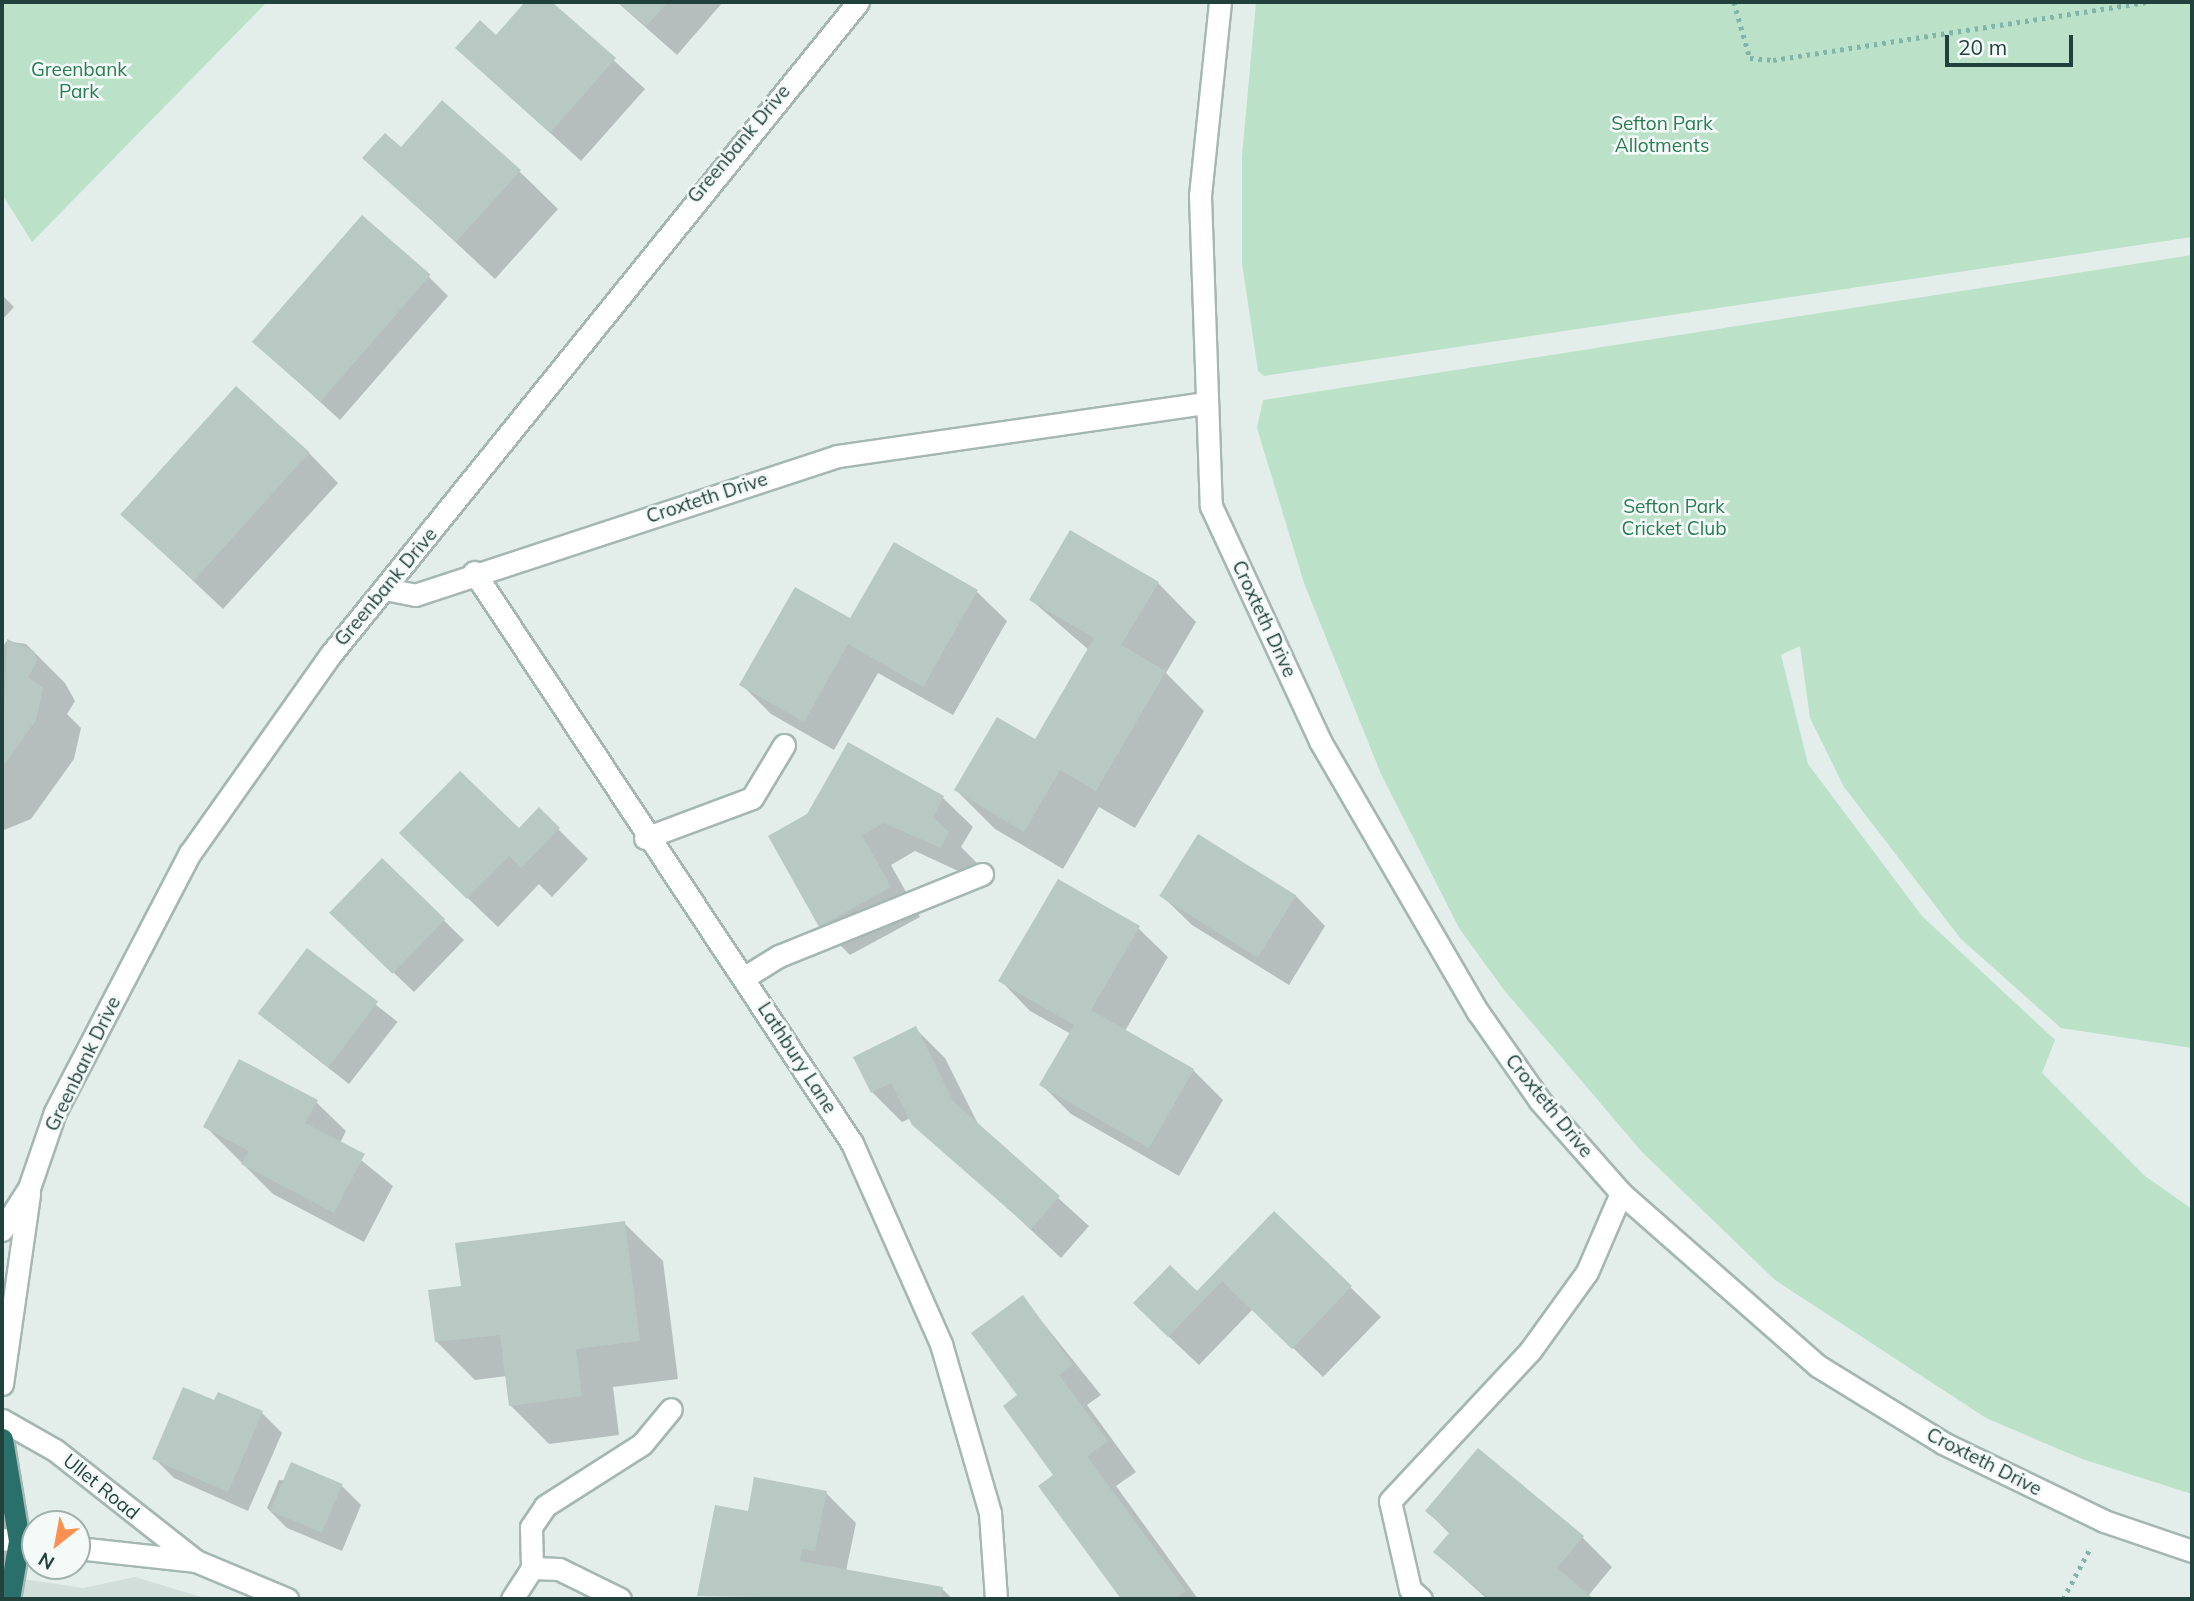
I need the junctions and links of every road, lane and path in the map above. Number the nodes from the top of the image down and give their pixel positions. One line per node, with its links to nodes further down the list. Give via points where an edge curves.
1 (858, 2): 7 (street, Greenbank Drive, via 693,199)
2 (1220, 2): 5 (street, Croxteth Drive, via 1200,196)
3 (1734, 2): 4 (path, via 1751,58 1773,60)
4 (2146, 2)
5 (1204, 403): 6 (street, Croxteth Drive, via 838,456); 13 (street, Croxteth Drive, via 1212,506 1320,741 1478,1012 1539,1101)
6 (474, 572): 7 (street, Croxteth Drive, via 415,594); 9 (street, Lathbury Lane)
7 (384, 589): 12 (street, Greenbank Drive, via 190,853 55,1112)
8 (784, 745): 9 (street, via 752,798)
9 (645, 838): 11 (street, Lathbury Lane)
10 (982, 874): 11 (street, via 779,956)
11 (745, 977): 29 (street, Lathbury Lane, via 852,1143 941,1344 990,1513)
12 (29, 1188): 14 (street, Greenbank Drive); 15 (street)
13 (1621, 1193): 19 (street, Croxteth Drive, via 1818,1366 1943,1443); 30 (street, via 1587,1272 1530,1351 1390,1501 1410,1589)
14 (2, 1230)
15 (2, 1384)
16 (671, 1409): 24 (street, via 642,1444 545,1506 531,1527)
17 (2, 1420): 23 (street, Ullet Road, via 55,1450)
18 (2, 1439): 20 (highway)
19 (2104, 1521): 22 (street, Croxteth Drive); 31 (path)
20 (19, 1541): 25 (highway)
21 (91, 1550): 23 (street, Ullet Road)
22 (2192, 1551)
23 (196, 1561): 26 (street, Ullet Road)
24 (532, 1568): 27 (street); 28 (street, via 559,1569)
25 (9, 1599)
26 (288, 1599)
27 (513, 1599)
28 (620, 1599)
29 (996, 1599)
30 (1422, 1599)
31 (2063, 1599)

